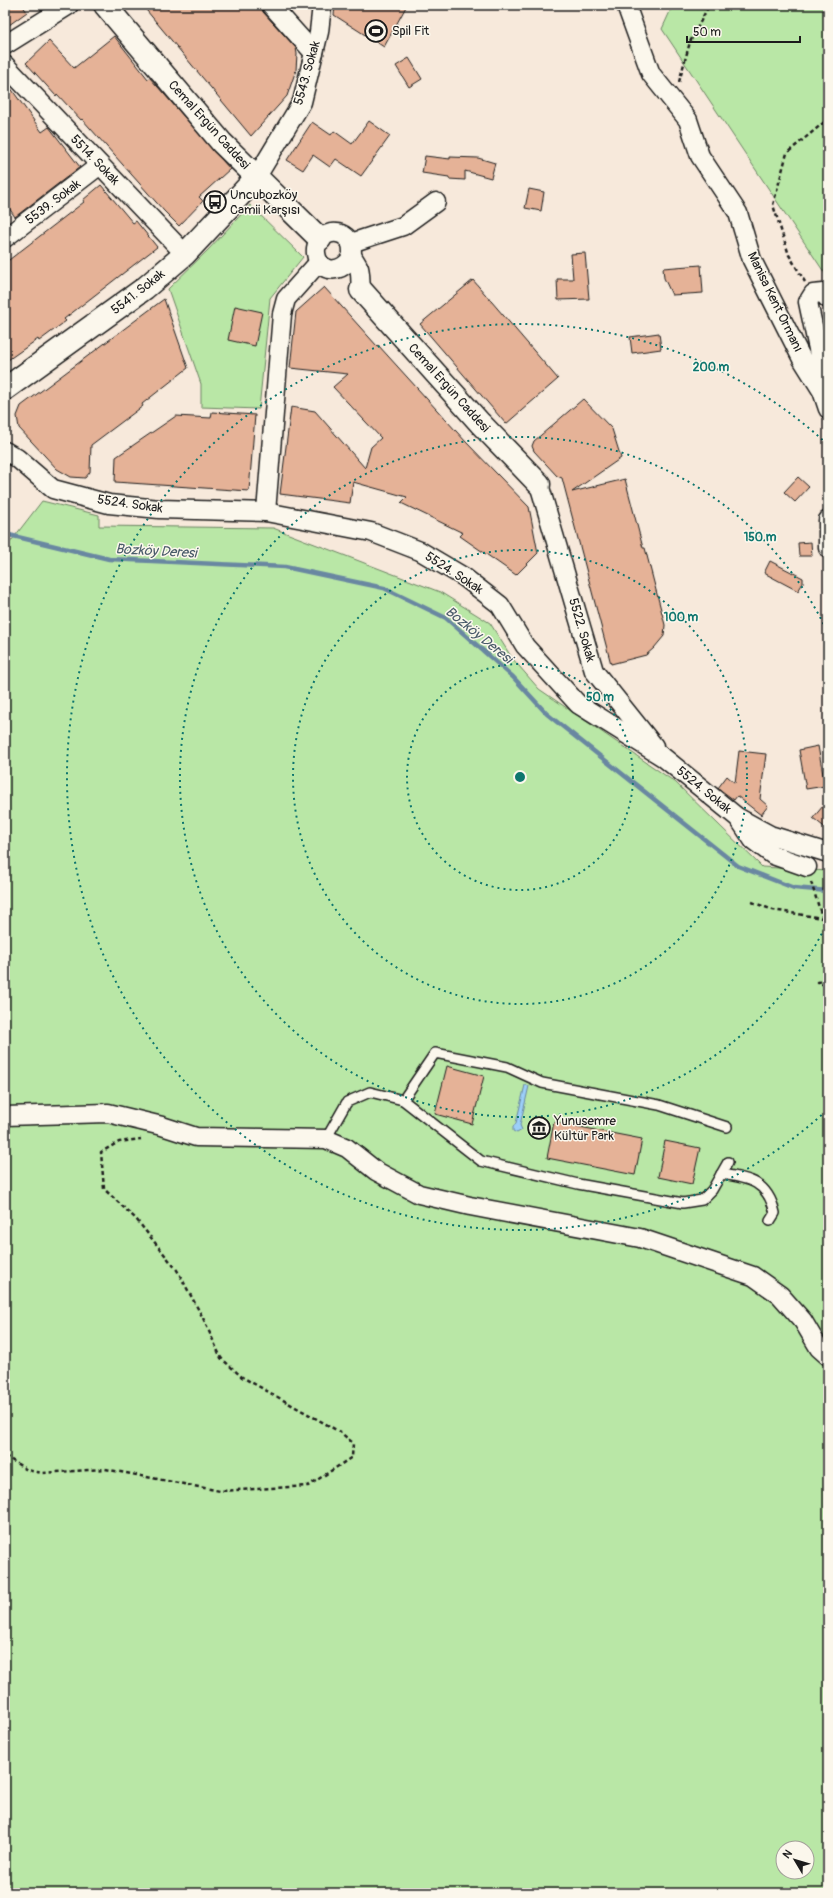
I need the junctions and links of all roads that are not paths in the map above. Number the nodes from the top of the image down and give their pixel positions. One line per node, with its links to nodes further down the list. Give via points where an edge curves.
1 (69, 5): 6 (street)
2 (105, 5): 10 (street, Cemal Ergün Caddesi, via 222,143)
3 (271, 5): 7 (street)
4 (322, 5): 7 (street, 5543. Sokak)
5 (626, 5): 21 (street, Manisa Kent Ormanı, via 651,74 688,120 700,156 738,213 752,260 802,359)
6 (5, 45)
7 (314, 53): 10 (street, 5543. Sokak, via 302,102)
8 (5, 66): 9 (street, 5514. Sokak)
9 (100, 166): 12 (street, 5539. Sokak); 15 (street, 5514. Sokak)
10 (256, 178): 13 (street, Cemal Ergün Caddesi); 15 (street, 5541. Sokak)
11 (436, 202): 14 (street, via 402,226)
12 (5, 238)
13 (320, 239): 14 (street, via 330,233 337,233 348,238); 16 (street, via 316,250)
14 (352, 249): 17 (street, via 350,261); 18 (street, via 359,269)
15 (185, 254): 20 (street, 5541. Sokak, via 145,288)
16 (319, 262): 17 (street, via 329,269); 25 (street, via 286,299 282,314)
17 (341, 268): 18 (street, Cemal Ergün Caddesi)
18 (361, 290): 24 (street, Cemal Ergün Caddesi, via 480,423)
19 (820, 297): 21 (street, via 808,302 818,349)
20 (5, 389)
21 (822, 390): 22 (street, Manisa Kent Ormanı)
22 (828, 409)
23 (5, 451): 25 (street, 5524. Sokak, via 53,489 109,504 158,509)
24 (539, 484): 28 (street, 5522. Sokak, via 594,671)
25 (266, 512): 28 (street, 5524. Sokak, via 371,532 420,551 464,577 500,605 525,646 578,704)
26 (828, 520): 27 (street)
27 (828, 548)
28 (663, 757): 29 (street, 5524. Sokak)
29 (737, 817): 30 (street, 5524. Sokak, via 770,835); 31 (street, via 753,840 773,855)
30 (828, 853)
31 (808, 872)
32 (403, 1100): 34 (lane, via 436,1053 507,1067 542,1082 659,1105); 35 (lane, via 370,1092 347,1102); 37 (lane, via 481,1161 578,1184 683,1203 702,1200 712,1190)
33 (5, 1116): 35 (street, via 108,1113 162,1126 196,1138)
34 (727, 1127)
35 (326, 1139): 39 (street, via 347,1148 376,1171 419,1194 640,1238 753,1276 780,1295 803,1322 819,1348)
36 (728, 1162): 37 (lane)
37 (721, 1174): 38 (lane, via 743,1177 764,1189 772,1201 775,1213)
38 (770, 1221)
39 (828, 1356)

